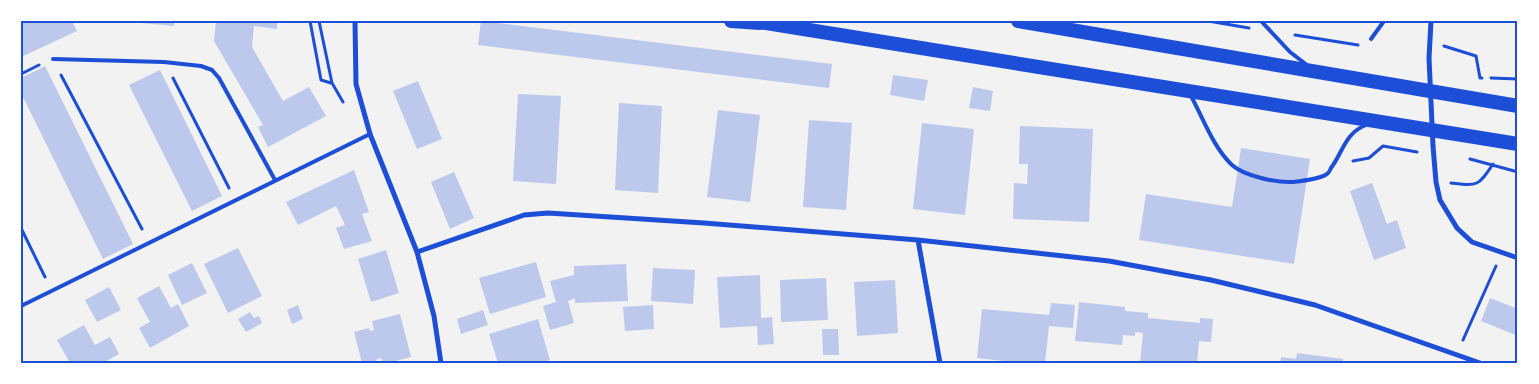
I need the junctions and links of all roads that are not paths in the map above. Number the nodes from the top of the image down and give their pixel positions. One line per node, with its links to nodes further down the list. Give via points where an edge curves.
1 (355, 21): 14 (street, via 356,84)
2 (731, 21): 6 (highway)
3 (1261, 21): 10 (lane, via 1290,52)
4 (1384, 21): 8 (lane)
5 (1431, 21): 19 (street, via 1429,41 1436,182 1440,200 1457,228 1472,242)
6 (756, 22): 11 (highway)
7 (1026, 22): 10 (highway)
8 (1371, 39)
9 (53, 59): 16 (lane, via 164,62 212,70)
10 (1316, 73): 12 (highway)
11 (1189, 91): 13 (highway); 13 (lane, via 1217,145 1231,164 1266,180 1290,182 1326,175 1338,159 1348,136)
12 (1518, 106)
13 (1377, 122): 15 (highway)
14 (370, 134): 16 (lane); 18 (street)
15 (1518, 144)
16 (275, 180): 20 (lane)
17 (918, 240): 18 (street, via 548,213 524,215); 22 (street); 23 (street, via 1109,262 1212,280 1316,305)
18 (417, 252): 21 (street, via 434,316)
19 (1518, 258)
20 (21, 306)
21 (441, 363)
22 (940, 363)
23 (1480, 363)

